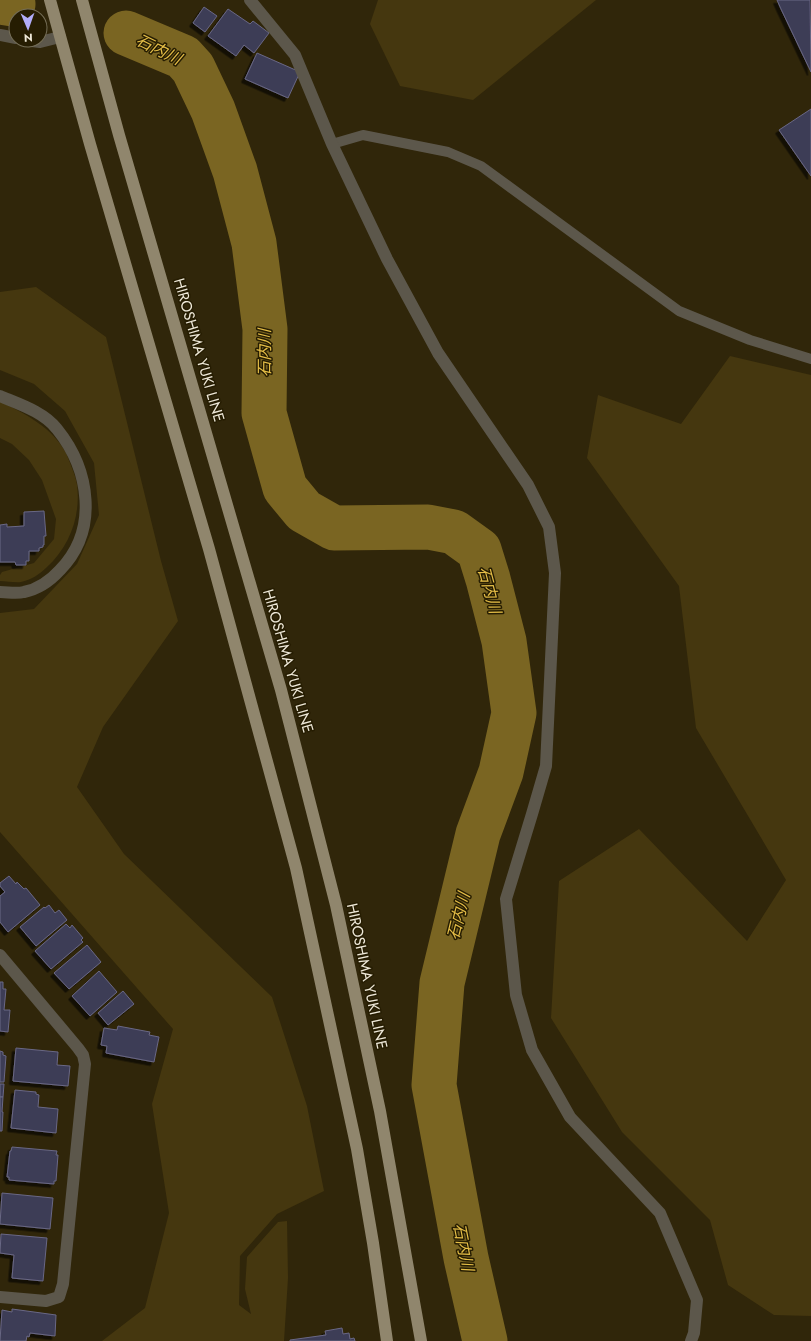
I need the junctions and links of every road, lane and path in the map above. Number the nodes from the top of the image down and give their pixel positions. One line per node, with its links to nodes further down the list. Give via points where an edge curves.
1 (50, 0): 4 (main road)
2 (82, 0): 13 (main road, HIROSHIMA YUKI LINE, via 281,690 330,882 380,1111)
3 (250, 0): 6 (street, via 295,54)
4 (60, 37): 5 (street); 12 (main road, via 209,549 296,868 357,1149)
5 (48, 40)
6 (332, 144): 7 (lane, via 363,135 448,152 481,166 679,312 750,340); 14 (street, via 387,258 438,352 528,485 549,527 554,573 546,766 506,900 516,995 532,1050 570,1117 660,1213 697,1300)
7 (811, 359)
8 (0, 396): 9 (street, via 40,414 57,428 80,467 85,487 86,512 75,552 64,567 40,587 24,592)
9 (0, 592)
10 (0, 956): 11 (street, via 78,1048 85,1064 63,1284 59,1297 46,1301)
11 (0, 1297)
12 (387, 1341)
13 (421, 1341)
14 (691, 1341)

